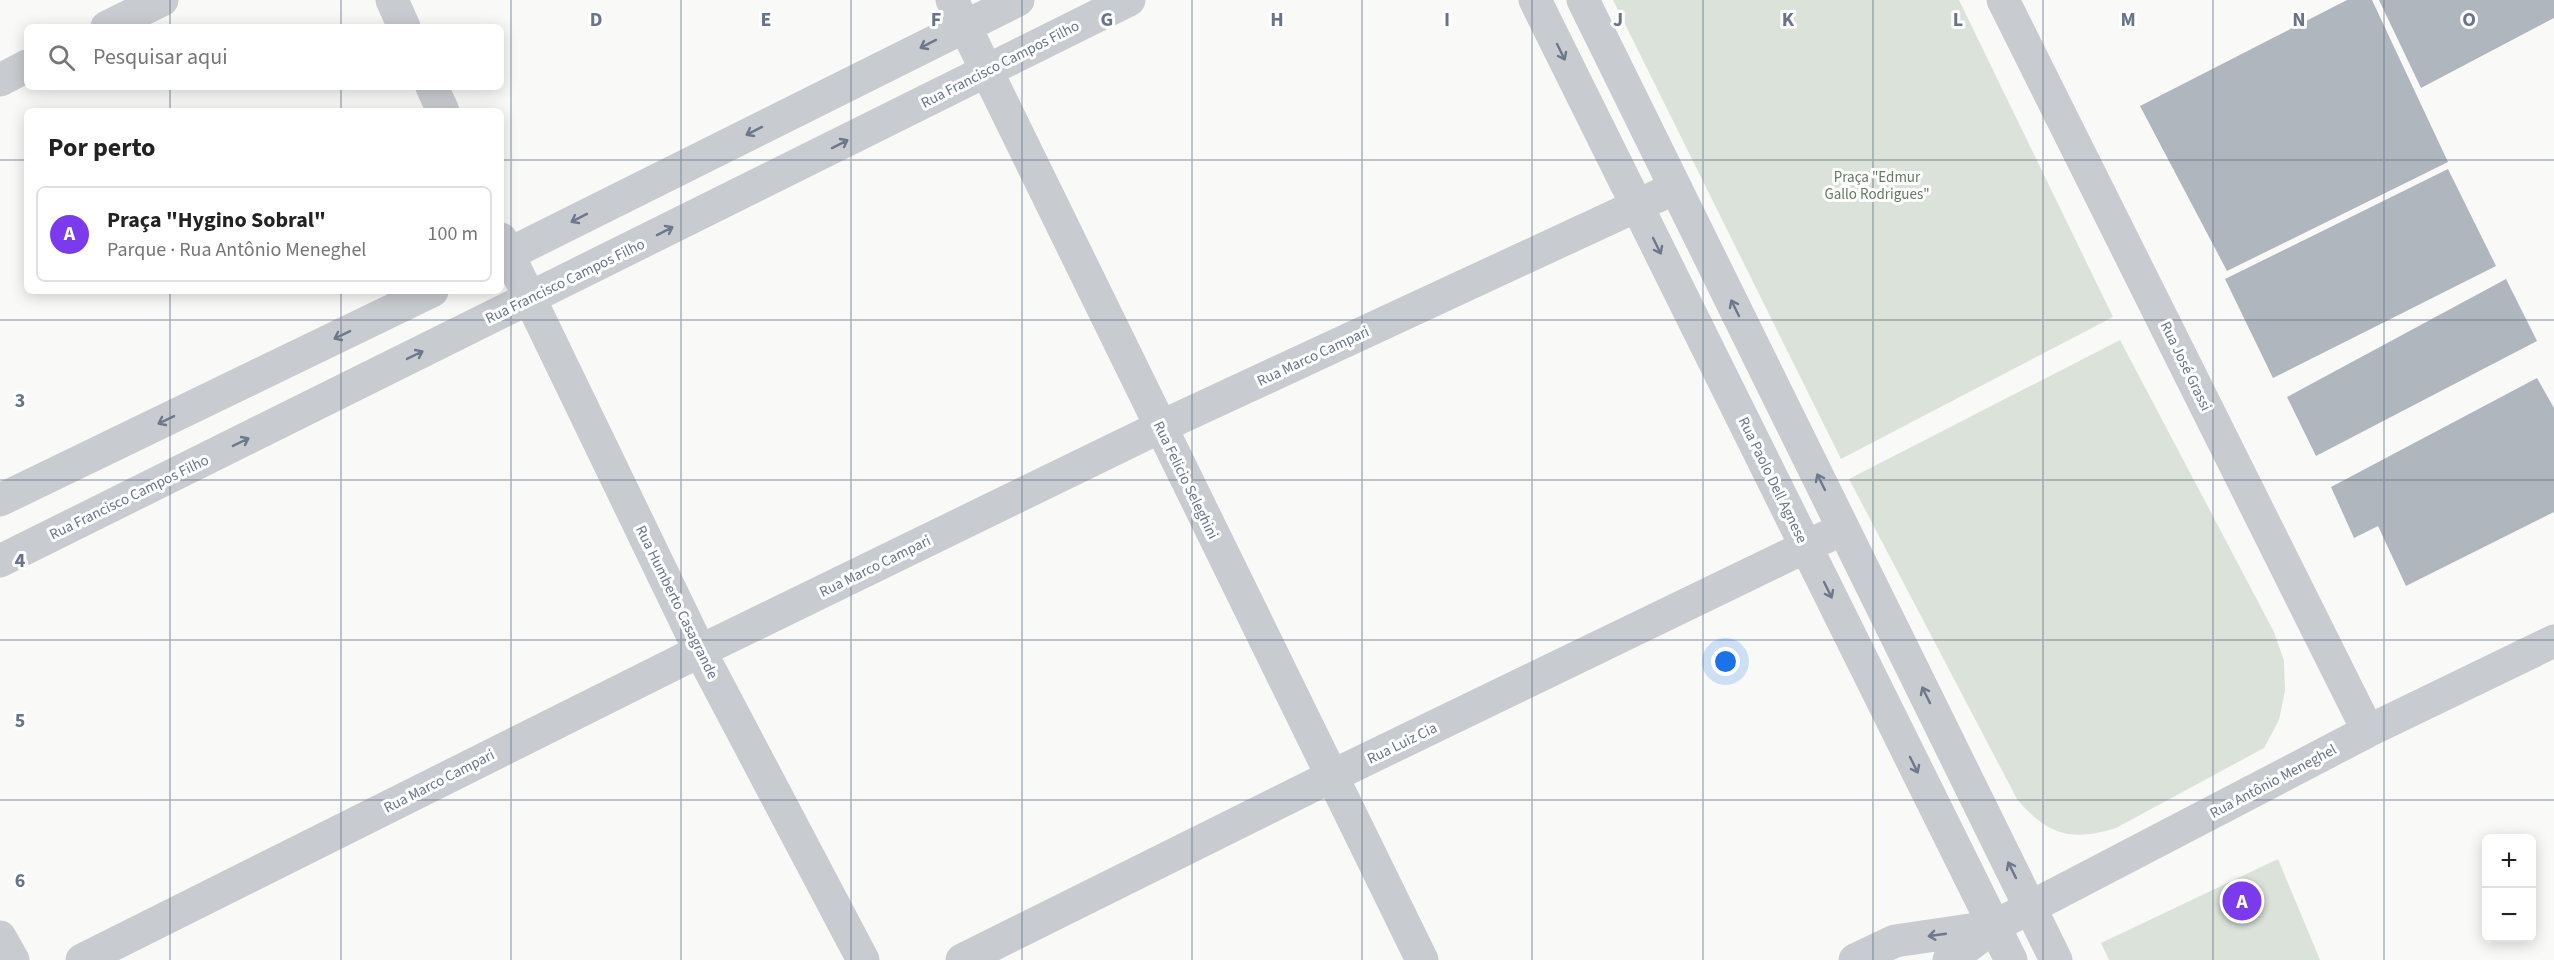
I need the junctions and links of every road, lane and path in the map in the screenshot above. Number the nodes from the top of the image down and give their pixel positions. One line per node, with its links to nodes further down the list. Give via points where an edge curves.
1 (162, 0): 9 (street)
2 (392, 0): 10 (street)
3 (1018, 0): 8 (street)
4 (1129, 0): 12 (street, Rua Francisco Campos Filho)
5 (1535, 0): 17 (street, Rua Paolo Dell Agnese, one-way to 17)
6 (1583, 0): 16 (street)
7 (2003, 0): 29 (street, Rua José Grassi)
8 (958, 13): 12 (street, Rua Felicio Seleghini); 18 (street, one-way to 18)
9 (113, 24)
10 (403, 24)
11 (24, 68): 13 (street)
12 (988, 70): 21 (street, Rua Francisco Campos Filho, one-way to 12); 22 (street, Rua Felicio Seleghini)
13 (0, 80)
14 (433, 90): 15 (street)
15 (441, 108)
16 (1675, 188): 17 (street, Rua Marco Campari); 24 (street, one-way to 16)
17 (1636, 206): 22 (street, Rua Marco Campari); 25 (street, Rua Paolo Dell Agnese, one-way to 25)
18 (504, 249)
19 (504, 252): 21 (street, Rua Humberto Casagrande)
20 (426, 294): 23 (street, one-way to 23)
21 (529, 299): 26 (street, Rua Francisco Campos Filho, one-way to 21); 28 (street, Rua Humberto Casagrande)
22 (1160, 427): 28 (street, Rua Marco Campari); 30 (street, Rua Felicio Seleghini)
23 (0, 500)
24 (1844, 529): 25 (street, Rua Luiz Cia); 31 (street, one-way to 24)
25 (1806, 547): 30 (street, Rua Luiz Cia); 32 (street, Rua Paolo Dell Agnese, one-way to 32)
26 (0, 561)
27 (2554, 641): 29 (street, Rua Antônio Meneghel)
28 (700, 651): 35 (street, Rua Marco Campari); 36 (street, Rua Humberto Casagrande)
29 (2368, 732): 31 (street, Rua Antônio Meneghel)
30 (1332, 777): 37 (street, Rua Luiz Cia); 38 (street, Rua Felicio Seleghini)
31 (2031, 907): 32 (street, Rua Antônio Meneghel); 42 (street)
32 (1995, 926): 39 (street, Rua Antônio Meneghel, one-way to 39, via 1895,940); 40 (street, Rua Antônio Meneghel); 41 (street, Rua Paolo Dell Agnese)
33 (0, 937): 34 (street)
34 (13, 960)
35 (82, 960)
36 (863, 960)
37 (962, 960)
38 (1422, 960)
39 (1855, 960)
40 (1949, 960)
41 (2011, 960)
42 (2056, 960)

